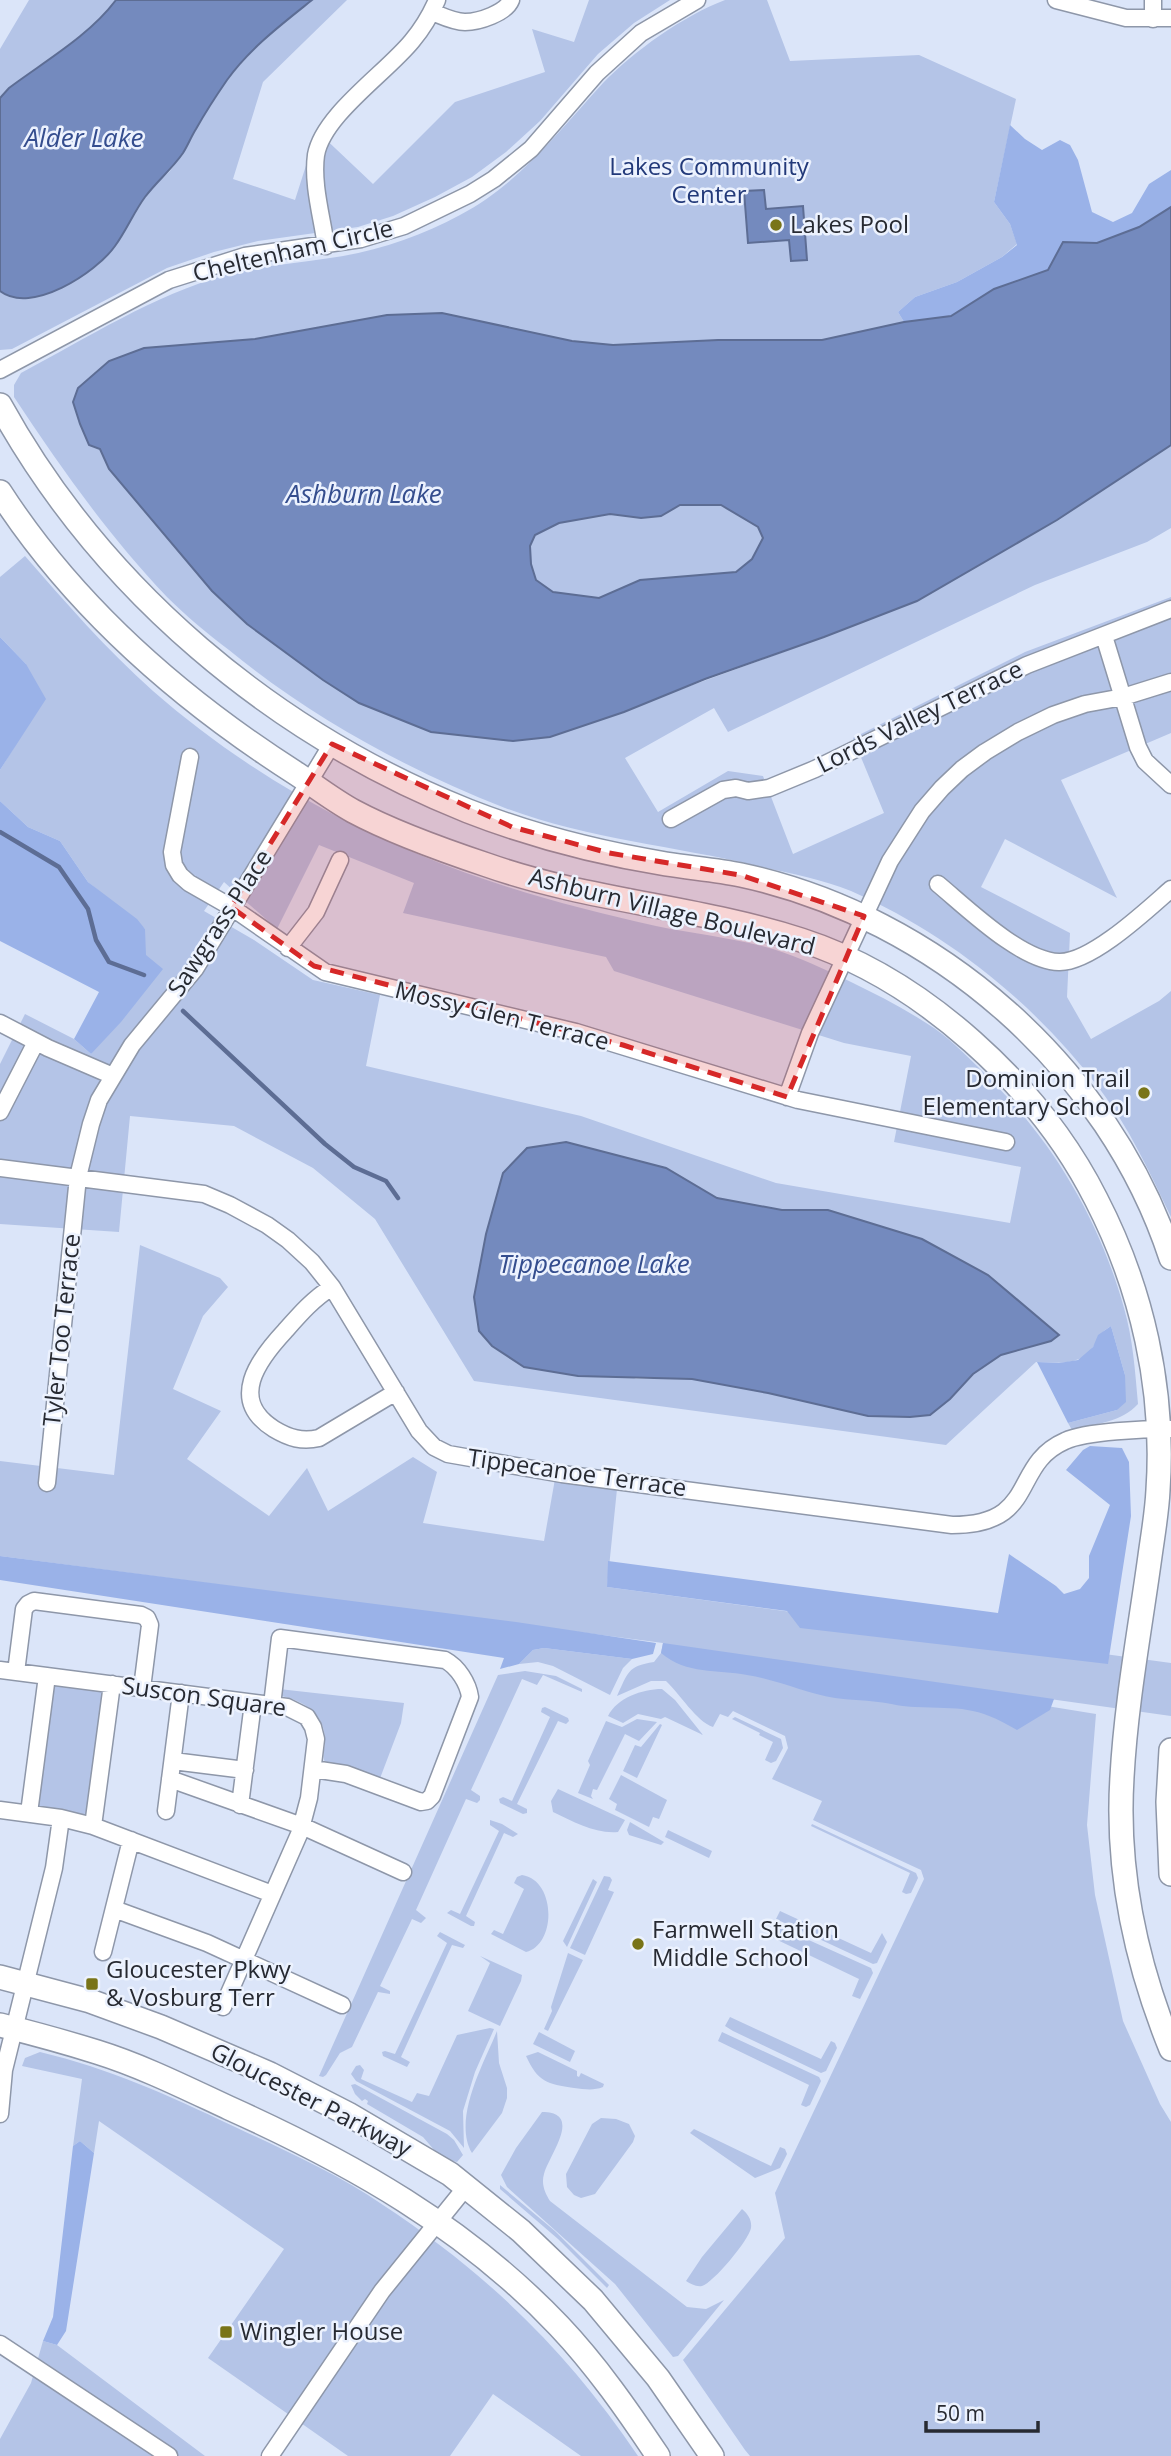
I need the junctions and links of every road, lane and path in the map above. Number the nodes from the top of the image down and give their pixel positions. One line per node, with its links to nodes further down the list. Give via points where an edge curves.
1 (511, 0): 5 (street, via 498,13 467,22)
2 (697, 0): 8 (street, Cheltenham Circle, via 641,33 597,73 531,149 470,194 404,226)
3 (1056, 0): 7 (street, via 1126,18)
4 (1153, 0): 7 (street)
5 (434, 6): 8 (street, via 412,41 335,119 321,140 316,177)
6 (1171, 18): 7 (street)
7 (1153, 19)
8 (326, 246): 9 (street, Cheltenham Circle, via 245,256 169,280)
9 (0, 370)
10 (0, 405): 16 (main road, Ashburn Village Boulevard, via 69,510 156,610 239,681)
11 (0, 492): 18 (main road, Ashburn Village Boulevard, via 35,543 131,647 218,722)
12 (1171, 608): 13 (street, Lords Valley Terrace)
13 (1104, 636): 15 (street); 20 (street, Lords Valley Terrace, via 1027,665 815,769 769,788 723,790)
14 (1171, 682): 15 (street)
15 (1123, 697): 19 (street, via 1145,761); 25 (street, via 1053,715 962,769 905,836)
16 (332, 744): 18 (street, Sawgrass Place); 25 (main road, Ashburn Village Boulevard, via 465,810 512,827 609,853 753,878)
17 (190, 757): 24 (street, Mossy Glen Terrace, via 172,852 174,865 189,883)
18 (310, 783): 24 (street, Sawgrass Place); 27 (main road, Ashburn Village Boulevard, via 351,810 491,867 592,895 726,920)
19 (1171, 785)
20 (671, 819)
21 (341, 860): 26 (street, via 316,912)
22 (937, 884): 23 (street, via 1017,947 1060,962 1095,951)
23 (1171, 889)
24 (231, 907): 26 (street, Mossy Glen Terrace); 30 (street, Sawgrass Place, via 195,969 132,1045)
25 (864, 916): 27 (street); 36 (main road, Ashburn Village Boulevard, via 952,968 1038,1042 1117,1142 1136,1174)
26 (288, 948): 31 (street, Mossy Glen Terrace, via 337,976 576,1032)
27 (845, 957): 31 (street); 39 (main road, Ashburn Village Boulevard, via 957,1028 1014,1082 1062,1140 1095,1196 1133,1286)
28 (0, 1023): 29 (street)
29 (36, 1042): 30 (street); 32 (street)
30 (113, 1076): 35 (street, Sawgrass Place, via 99,1100)
31 (787, 1097): 33 (street, Mossy Glen Terrace)
32 (0, 1112)
33 (1006, 1142)
34 (0, 1168): 35 (street, Tippecanoe Terrace)
35 (78, 1177): 37 (street, Tippecanoe Terrace, via 188,1191 220,1200 288,1240); 40 (street, Tyler Too Terrace)
36 (1171, 1258)
37 (332, 1287): 38 (street, Tippecanoe Terrace); 38 (street, via 313,1300 261,1357 249,1389 256,1413 284,1435 307,1441)
38 (396, 1392): 39 (street, Tippecanoe Terrace, via 425,1439 448,1454 562,1474 952,1525 974,1526 1001,1516 1045,1455 1066,1440)
39 (1165, 1429): 72 (main road, Ashburn Village Boulevard, via 1126,1726 1121,1836 1134,1933)
40 (47, 1483)
41 (8, 1671): 42 (street, Suscon Square); 44 (street, via 24,1609 34,1601 128,1613 147,1618 150,1625)
42 (47, 1676): 43 (street, Suscon Square); 56 (street)
43 (111, 1684): 44 (street, Suscon Square); 58 (street)
44 (142, 1689): 45 (street, Suscon Square)
45 (181, 1693): 46 (street, Suscon Square); 49 (street)
46 (253, 1703): 47 (street, Suscon Square); 51 (street)
47 (272, 1705): 50 (street, Suscon Square, via 307,1717 316,1739); 50 (street, via 280,1638 446,1660 469,1689 470,1697 427,1801 346,1774)
48 (1171, 1750): 62 (main road)
49 (173, 1761): 51 (street); 52 (street)
50 (313, 1769): 59 (street, Suscon Square)
51 (245, 1770): 53 (street)
52 (170, 1779): 53 (street); 55 (street)
53 (240, 1805): 59 (street)
54 (0, 1810): 56 (street)
55 (166, 1811)
56 (29, 1813): 57 (street)
57 (61, 1818): 58 (street); 68 (street, via 54,1868)
58 (93, 1826): 60 (street)
59 (302, 1826): 61 (street); 63 (street, Suscon Square)
60 (131, 1840): 63 (street); 64 (street)
61 (403, 1872)
62 (1171, 1874)
63 (272, 1894): 66 (street, Suscon Square)
64 (114, 1909): 65 (street); 66 (street)
65 (103, 1952)
66 (244, 1960): 69 (street); 70 (street, Suscon Square)
67 (0, 1977): 68 (main road, Gloucester Parkway)
68 (26, 1982): 71 (street); 74 (main road, Gloucester Parkway, via 161,2027 270,2074 411,2150)
69 (342, 2004)
70 (223, 2007)
71 (8, 2027): 73 (street); 75 (main road, Gloucester Parkway, via 99,2052 239,2112 349,2166)
72 (1171, 2049)
73 (0, 2114)
74 (466, 2187): 75 (street); 80 (main road, Gloucester Parkway, via 521,2231 614,2322)
75 (439, 2222): 78 (street, via 382,2291); 79 (main road, Gloucester Parkway, via 559,2326 620,2399)
76 (0, 2344): 77 (street)
77 (169, 2456)
78 (270, 2456)
79 (658, 2456)
80 (712, 2456)

